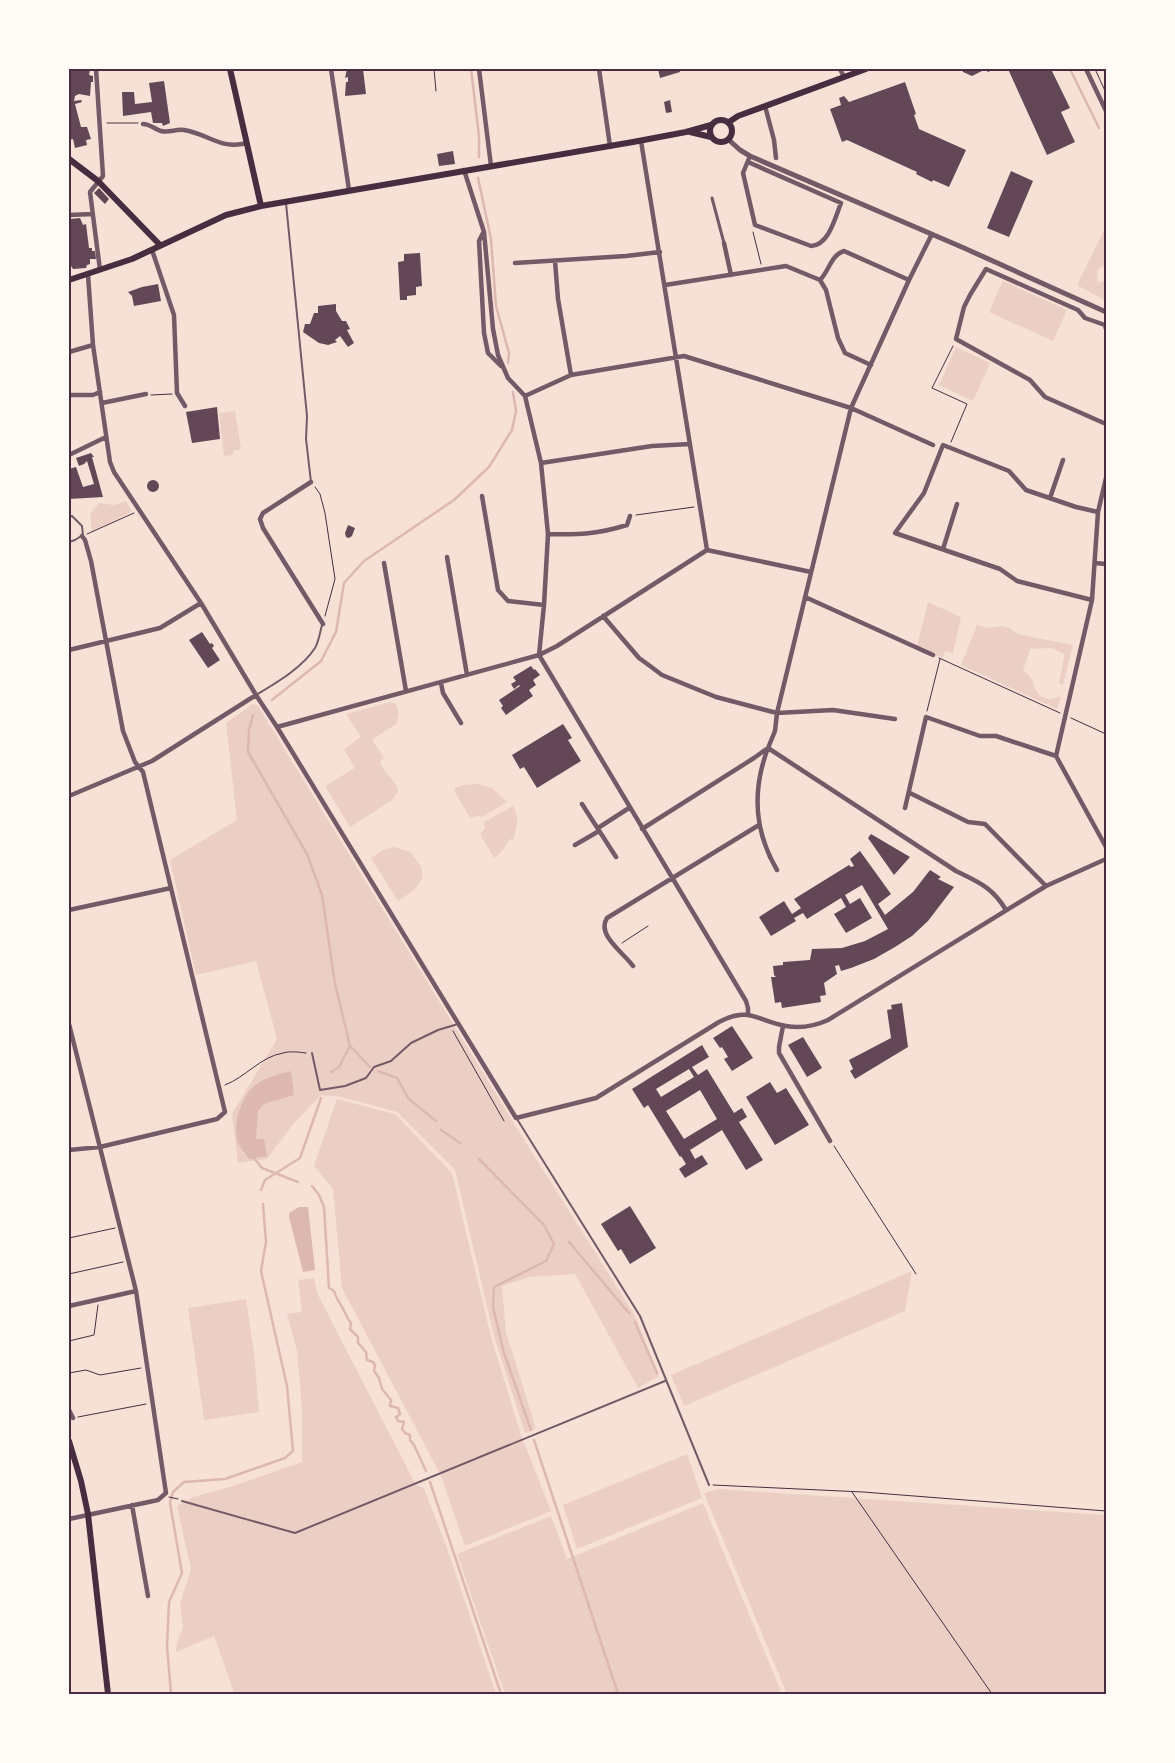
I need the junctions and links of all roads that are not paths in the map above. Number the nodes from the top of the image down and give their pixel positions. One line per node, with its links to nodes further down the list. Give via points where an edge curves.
1 (96, 69): 27 (street, via 103,176)
2 (230, 69): 19 (main road)
3 (331, 69): 28 (street)
4 (479, 69): 25 (street)
5 (599, 69): 20 (street)
6 (840, 69): 9 (street)
7 (866, 69): 9 (main road)
8 (1086, 69): 11 (street)
9 (844, 77): 10 (main road)
10 (765, 106): 12 (main road); 22 (street)
11 (1106, 111)
12 (729, 122): 14 (main road, via 721,119); 17 (main road, via 733,129)
13 (143, 124): 19 (street, via 162,132 182,130 197,133 224,145)
14 (711, 125): 15 (main road); 16 (main road)
15 (686, 132): 16 (main road); 18 (main road)
16 (711, 137): 17 (main road, via 721,142)
17 (729, 140): 21 (street)
18 (641, 141): 20 (main road); 41 (street)
19 (247, 143): 33 (main road)
20 (610, 146): 25 (main road)
21 (750, 156): 24 (street); 29 (street)
22 (776, 158)
23 (69, 159): 27 (main road)
24 (748, 162): 32 (street); 32 (street, via 743,173 755,225 818,246 824,242)
25 (492, 166): 26 (main road)
26 (464, 170): 28 (main road); 36 (street)
27 (98, 181): 34 (street, via 90,192); 39 (main road)
28 (349, 190): 31 (main road)
29 (844, 196): 32 (street); 37 (street)
30 (712, 198): 38 (street)
31 (286, 201): 33 (main road); 74 (lane)
32 (842, 203)
33 (261, 206): 39 (main road, via 226,215)
34 (93, 214): 35 (street); 44 (street)
35 (69, 215)
36 (484, 232): 57 (street, via 493,329); 57 (street, via 479,242 484,333 488,353)
37 (932, 234): 49 (street); 51 (street)
38 (724, 244): 46 (street)
39 (160, 245): 40 (main road)
40 (152, 250): 44 (main road); 64 (street, via 174,315 177,393)
41 (660, 252): 42 (street); 50 (street)
42 (554, 261): 43 (street); 58 (street)
43 (515, 263)
44 (100, 270): 45 (main road)
45 (88, 274): 47 (main road); 53 (street)
46 (731, 275): 48 (street, via 786,266); 50 (street)
47 (69, 280)
48 (820, 280): 49 (street, via 835,256 844,251); 56 (street, via 845,353)
49 (909, 280): 56 (street)
50 (665, 285): 55 (street)
51 (1106, 312)
52 (1106, 329): 66 (street, via 1105,325 1085,318 1078,310 986,270 964,307 956,339 1030,380 1045,397)
53 (93, 345): 54 (street); 59 (street)
54 (69, 352)
55 (676, 357): 58 (street); 65 (street, via 684,356); 68 (street)
56 (871, 365): 65 (street)
57 (502, 366): 62 (street, via 508,378)
58 (571, 375): 62 (street)
59 (100, 392): 61 (street); 63 (street)
60 (146, 394): 63 (street)
61 (69, 395)
62 (525, 396): 72 (street)
63 (102, 403): 67 (street)
64 (185, 406)
65 (851, 408): 69 (street); 90 (street)
66 (1106, 424)
67 (106, 436): 70 (street); 93 (street, via 114,472)
68 (690, 444): 72 (street, via 652,446); 85 (street)
69 (933, 445)
70 (69, 455)
71 (1063, 460): 76 (street)
72 (541, 463): 81 (street)
73 (1106, 478): 78 (street)
74 (311, 482): 96 (street, via 263,513 260,519)
75 (482, 496): 94 (street, via 498,590 508,601)
76 (1050, 498): 78 (street); 84 (street, via 1026,490 1009,471 943,445 924,493 895,533)
77 (957, 504): 84 (street)
78 (1098, 512): 88 (street)
79 (630, 516): 81 (street, via 627,525 605,532)
80 (69, 517): 82 (lane, via 72,516 82,526)
81 (548, 534): 94 (street)
82 (82, 536): 83 (lane); 97 (street, via 91,561)
83 (69, 542)
84 (943, 549): 92 (street, via 1000,570 1017,581)
85 (707, 550): 90 (street); 95 (street)
86 (447, 557): 101 (street)
87 (384, 563): 103 (street)
88 (1095, 563): 89 (street); 92 (street)
89 (1106, 564)
90 (810, 572): 91 (street)
91 (805, 597): 100 (street); 105 (street)
92 (1092, 600): 110 (street)
93 (201, 603): 97 (street, via 160,628); 104 (street)
94 (544, 605): 99 (street)
95 (603, 616): 99 (street); 105 (street, via 639,658 662,675 716,697)
96 (323, 624): 104 (lane, via 316,646 306,659)
97 (106, 641): 98 (street); 111 (street, via 123,731)
98 (69, 650)
99 (539, 655): 101 (street); 115 (street)
100 (933, 655)
101 (467, 675): 102 (street)
102 (441, 682): 103 (street); 107 (street)
103 (406, 691): 108 (street)
104 (256, 695): 108 (street); 111 (street)
105 (777, 713): 106 (street, via 833,710); 109 (street, via 775,731)
106 (895, 718)
107 (460, 723)
108 (277, 727): 133 (street)
109 (768, 748): 117 (street, via 758,789); 119 (street); 129 (street, via 948,866 988,887)
110 (1056, 756): 112 (street, via 996,736 980,736 926,717); 121 (street)
111 (139, 768): 113 (street); 127 (street, via 152,808)
112 (910, 793): 116 (street); 126 (street, via 968,822 985,824)
113 (69, 796)
114 (582, 804): 118 (street)
115 (629, 808): 118 (street); 119 (street)
116 (905, 808)
117 (759, 825): 124 (street, via 767,853); 125 (street)
118 (598, 829): 120 (street); 122 (street)
119 (642, 829): 125 (street)
120 (576, 845)
121 (1106, 848)
122 (616, 857)
123 (1106, 859): 126 (street)
124 (777, 870)
125 (673, 879): 130 (street, via 607,918 604,923 616,949); 131 (street, via 746,1001)
126 (1046, 886): 129 (street)
127 (170, 888): 128 (street); 138 (street, via 225,1112 217,1119)
128 (69, 910)
129 (1006, 910): 134 (street, via 828,1020 803,1028)
130 (633, 966)
131 (748, 1014): 134 (street); 136 (street, via 734,1015 719,1022 596,1098)
132 (69, 1024): 138 (street)
133 (459, 1024): 135 (lane, via 411,1043 391,1061 374,1067 366,1078 345,1086 320,1090); 136 (street)
134 (783, 1026): 137 (street, via 780,1053)
135 (312, 1053)
136 (516, 1118): 142 (lane, via 640,1316)
137 (830, 1141)
138 (100, 1147): 139 (street); 140 (street)
139 (69, 1150)
140 (136, 1291): 141 (street); 148 (street, via 166,1493 158,1500)
141 (69, 1306)
142 (665, 1381): 146 (lane); 147 (lane, via 295,1533)
143 (69, 1410): 144 (street)
144 (73, 1418)
145 (69, 1441): 149 (main road)
146 (709, 1485)
147 (182, 1501)
148 (132, 1505): 149 (street); 151 (street)
149 (88, 1514): 150 (street); 152 (main road)
150 (69, 1519)
151 (148, 1596)
152 (108, 1694)

